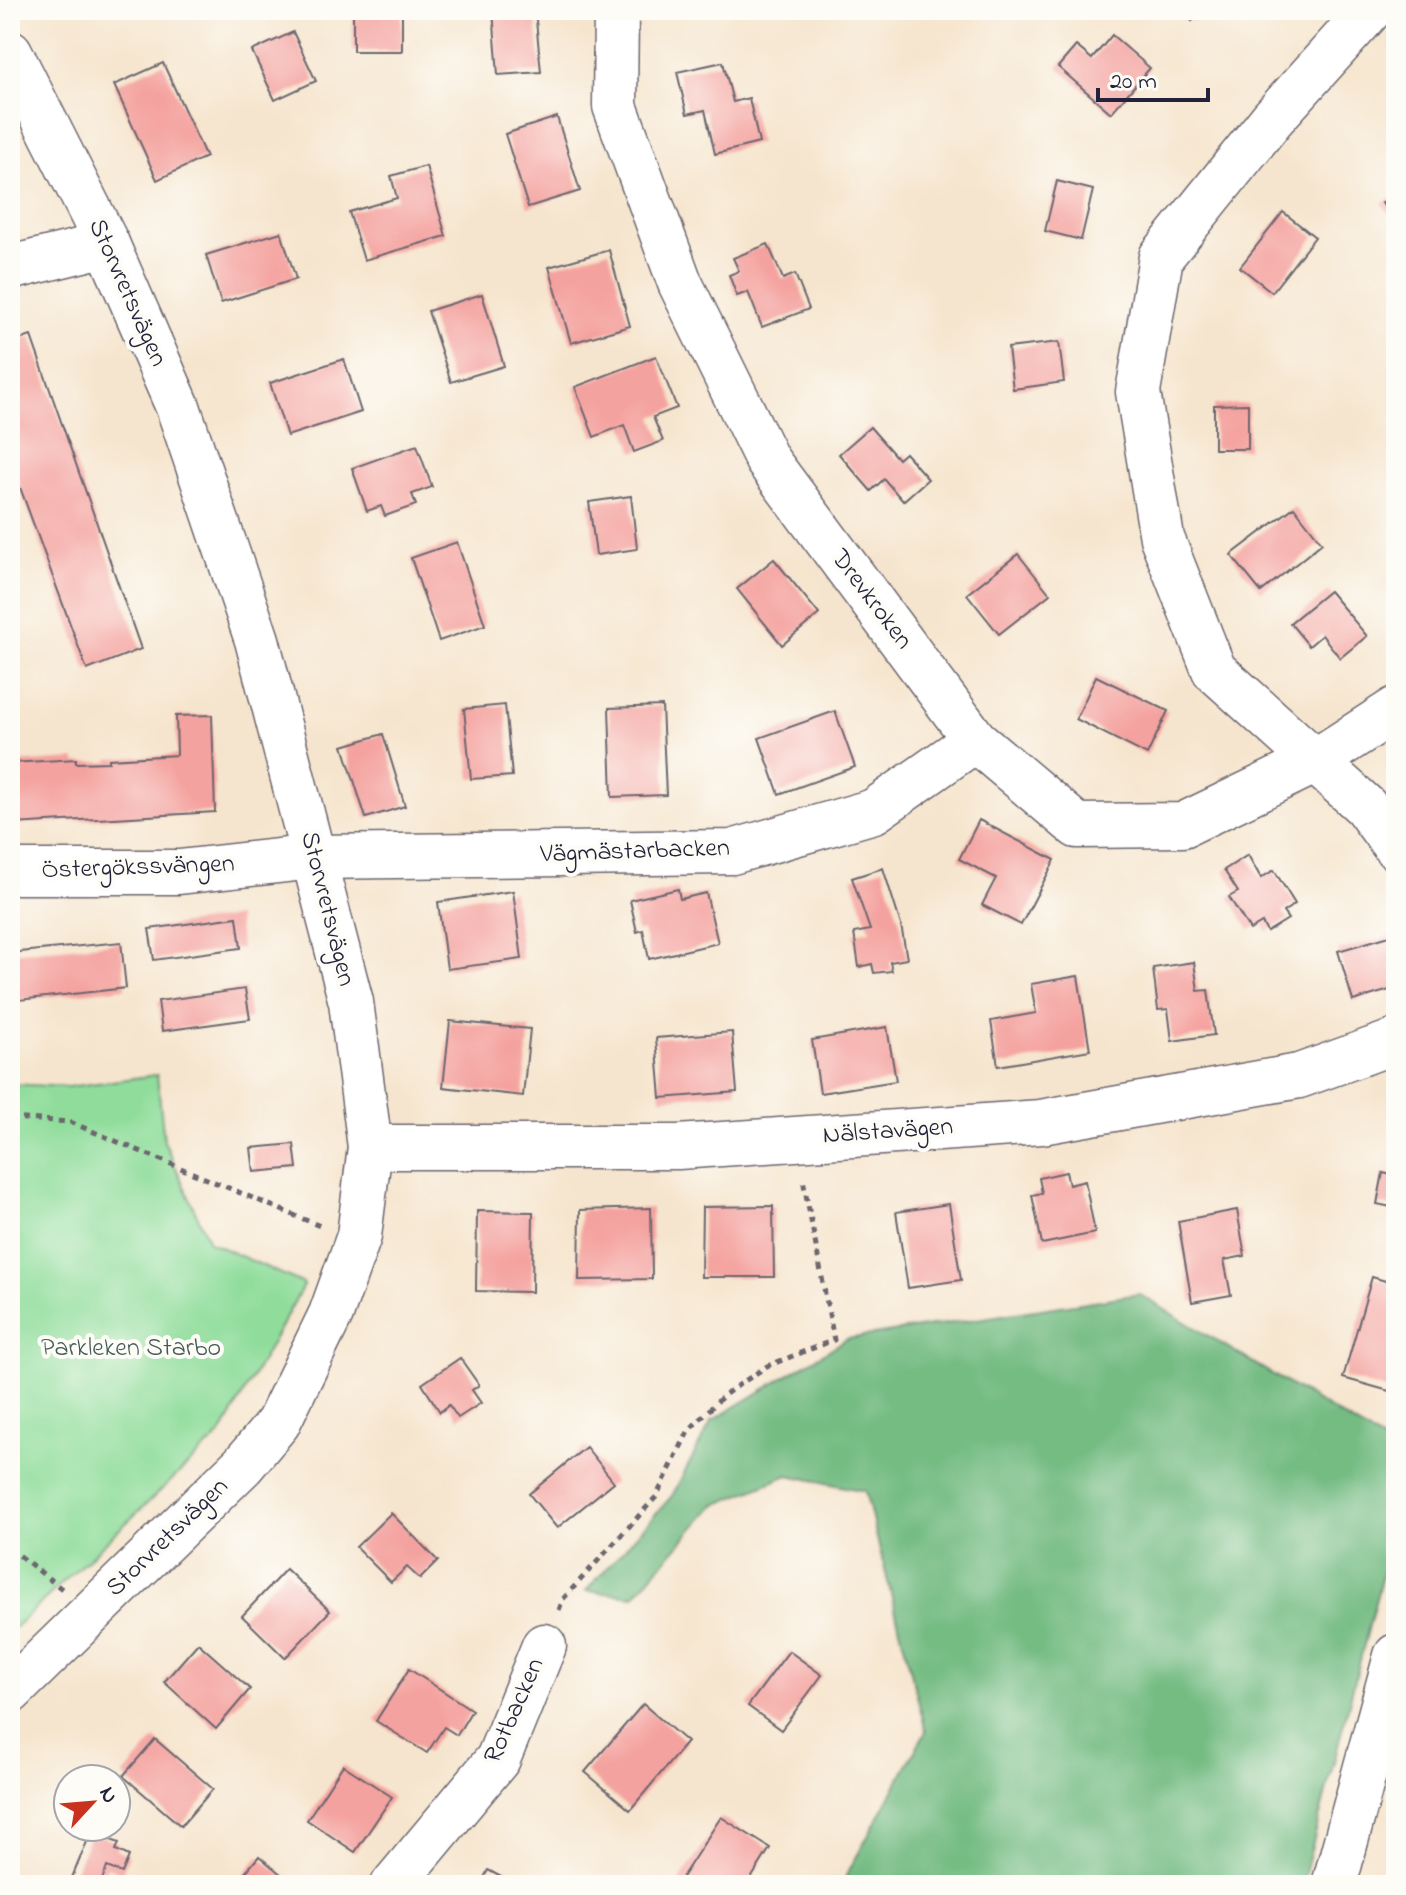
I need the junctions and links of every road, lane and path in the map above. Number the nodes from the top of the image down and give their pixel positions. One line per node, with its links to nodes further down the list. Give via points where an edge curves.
1 (616, 10): 7 (street, Drevkroken, via 615,106 680,283 760,446)
2 (1370, 10): 8 (street, via 1272,119 1161,257 1138,392 1162,538 1214,670)
3 (10, 52): 4 (street, Storvretsvägen)
4 (107, 244): 5 (street); 10 (street, Storvretsvägen, via 183,422 257,640)
5 (10, 268)
6 (1396, 709): 8 (street, Drevkroken)
7 (975, 740): 8 (street, Drevkroken, via 1077,826 1183,825); 10 (street, Vägmästarbacken, via 874,811 732,852)
8 (1314, 762): 9 (street, via 1365,806)
9 (1396, 848)
10 (314, 857): 11 (street, Östergökssvängen, via 179,872); 15 (street, Storvretsvägen, via 351,1002)
11 (10, 872)
12 (1396, 1041): 14 (street, Nälstavägen, via 1299,1076 1041,1122)
13 (10, 1118): 16 (path, via 70,1122)
14 (795, 1139): 15 (street, Nälstavägen, via 678,1147); 19 (path, via 834,1340 767,1366 724,1395 689,1430 656,1497 563,1599)
15 (370, 1147): 21 (street, Storvretsvägen, via 359,1236 331,1314 278,1423 243,1465)
16 (331, 1230)
17 (10, 1548): 18 (path)
18 (64, 1591)
19 (544, 1646): 22 (street, Rotbacken, via 498,1759)
20 (1396, 1656): 23 (street)
21 (10, 1692)
22 (393, 1885)
23 (1334, 1885)

